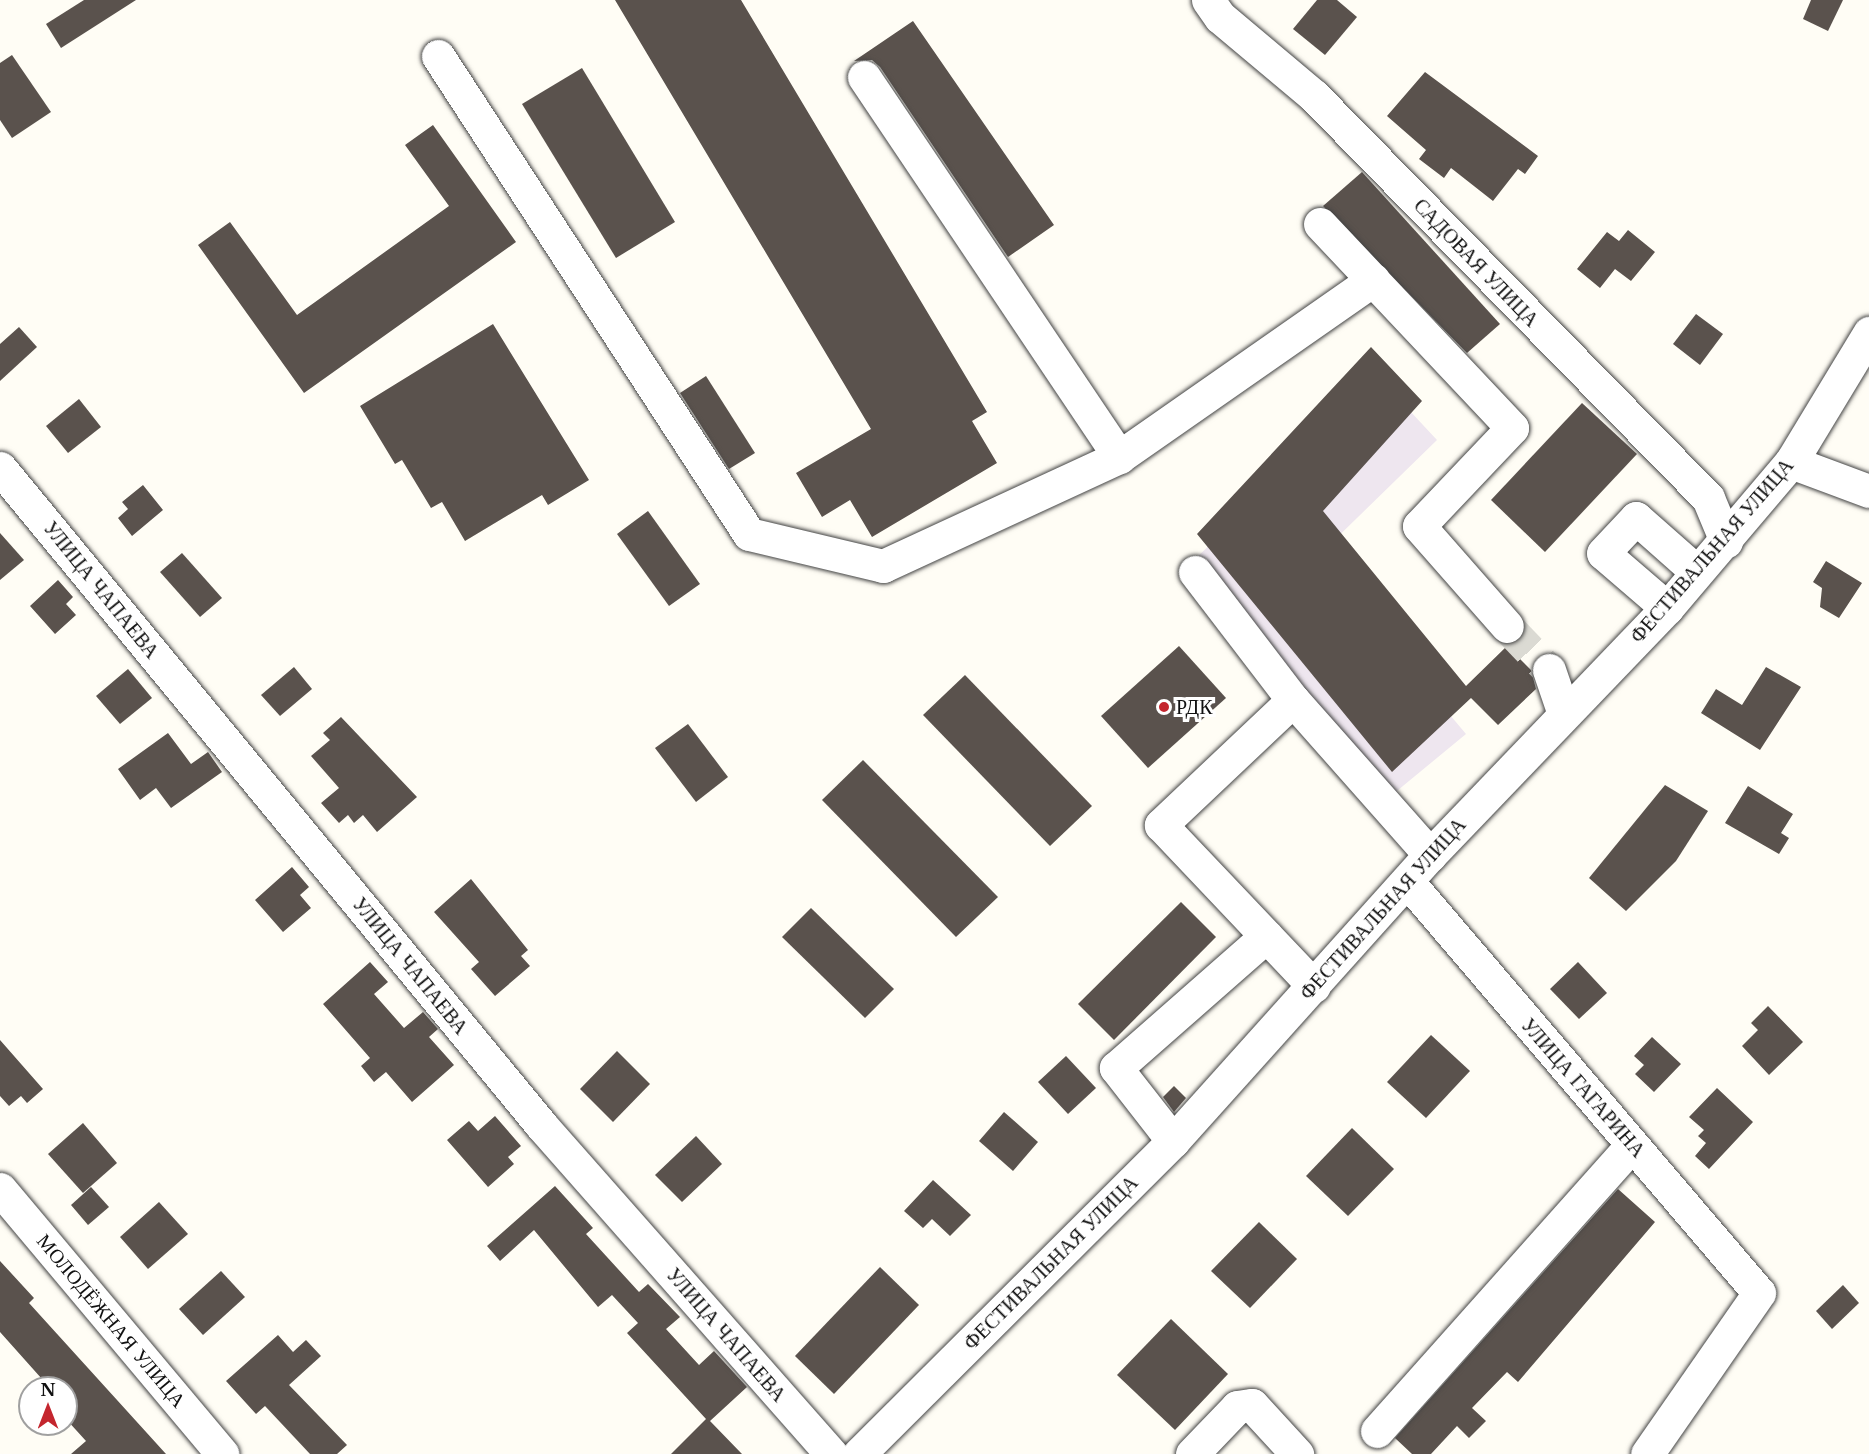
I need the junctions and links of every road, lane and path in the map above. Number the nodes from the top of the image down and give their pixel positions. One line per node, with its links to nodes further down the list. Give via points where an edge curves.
1 (1220, 6): 11 (street, САДОВАЯ УЛИЦА, via 1314,96 1708,498)
2 (438, 56): 7 (street, via 749,534 883,566)
3 (864, 77): 7 (street)
4 (1320, 224): 5 (street)
5 (1372, 280): 7 (street); 15 (street, via 1512,428 1419,526)
6 (1869, 333): 8 (street, ФЕСТИВАЛЬНАЯ УЛИЦА)
7 (1119, 457)
8 (1791, 462): 10 (street); 11 (street, ФЕСТИВАЛЬНАЯ УЛИЦА)
9 (0, 468): 28 (street, УЛИЦА ЧАПАЕВА, via 542,1126)
10 (1869, 490)
11 (1726, 541): 13 (street, ФЕСТИВАЛЬНАЯ УЛИЦА)
12 (1195, 572): 17 (street)
13 (1697, 572): 14 (street, ФЕСТИВАЛЬНАЯ УЛИЦА); 14 (street, via 1636,519 1604,553)
14 (1667, 608): 18 (street, ФЕСТИВАЛЬНАЯ УЛИЦА)
15 (1507, 626)
16 (1549, 670): 18 (street)
17 (1293, 700): 19 (street); 21 (street, via 1161,825)
18 (1564, 714): 19 (street, ФЕСТИВАЛЬНАЯ УЛИЦА)
19 (1430, 855): 20 (street, ФЕСТИВАЛЬНАЯ УЛИЦА)
20 (1408, 882): 22 (street, ФЕСТИВАЛЬНАЯ УЛИЦА); 24 (street, УЛИЦА ГАГАРИНА)
21 (1266, 936): 22 (street); 23 (street, via 1116,1068)
22 (1314, 986): 23 (street, ФЕСТИВАЛЬНАЯ УЛИЦА)
23 (1173, 1141): 29 (street, ФЕСТИВАЛЬНАЯ УЛИЦА)
24 (1632, 1145): 26 (street); 32 (street, УЛИЦА ГАГАРИНА, via 1759,1293)
25 (0, 1189): 27 (street, МОЛОДЁЖНАЯ УЛИЦА)
26 (1377, 1431)
27 (222, 1454)
28 (831, 1454)
29 (859, 1454)
30 (1192, 1454): 31 (street, via 1237,1407 1252,1405)
31 (1297, 1454)
32 (1647, 1454)

